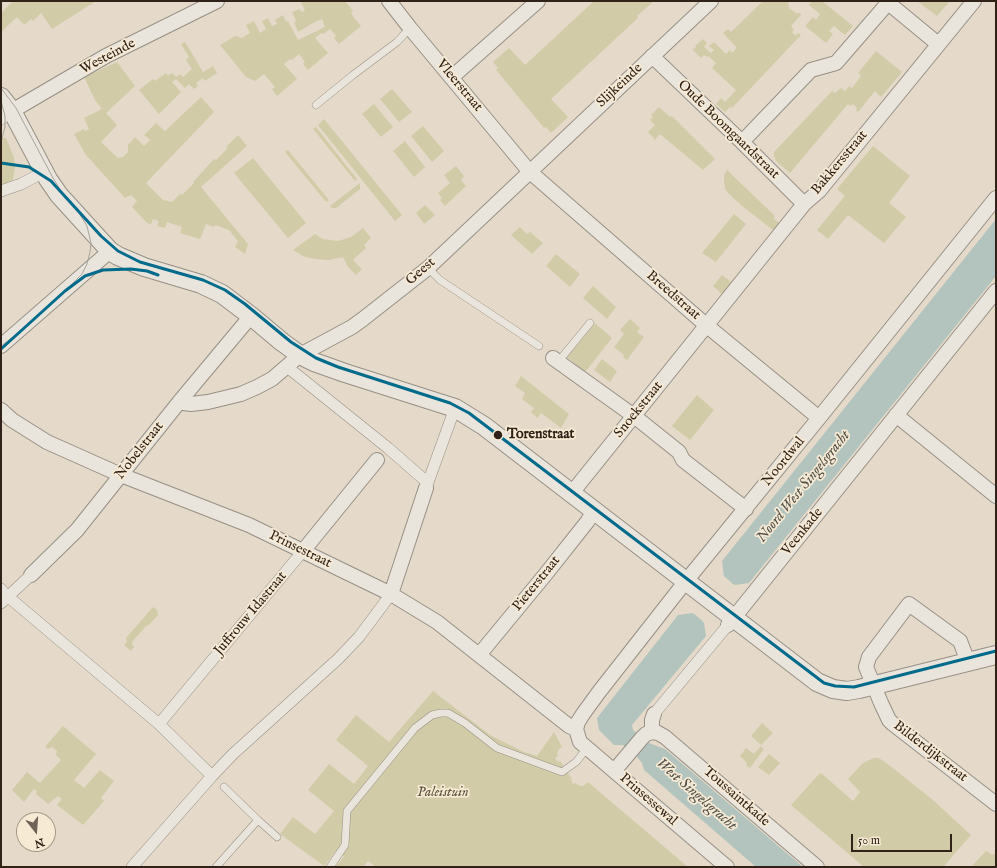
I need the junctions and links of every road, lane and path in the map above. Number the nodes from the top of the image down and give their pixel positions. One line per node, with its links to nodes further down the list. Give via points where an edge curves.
1 (217, 1): 13 (street, Westeinde, via 106,56)
2 (389, 1): 7 (street, Vleerstraat)
3 (538, 1): 10 (street)
4 (711, 1): 9 (street, Slijkeinde)
5 (974, 1): 8 (street, Bakkersstraat)
6 (887, 2): 8 (street); 14 (street, via 836,63 811,70)
7 (410, 28): 10 (street, Vleerstraat); 12 (lane, via 397,42)
8 (938, 44): 19 (street, Bakkersstraat, via 819,191)
9 (652, 56): 14 (street, Oude Boomgaardstraat); 15 (street, Slijkeinde)
10 (452, 77): 15 (street, Vleerstraat)
11 (1, 89): 13 (street, via 9,101)
12 (316, 105)
13 (4, 111): 16 (street)
14 (742, 142): 19 (street, Oude Boomgaardstraat)
15 (529, 171): 21 (street, Geest); 25 (street, Breedstraat)
16 (44, 172): 17 (street); 20 (street, via 59,195)
17 (1, 191)
18 (996, 198): 35 (street, Noordwal)
19 (804, 204): 25 (street, Bakkersstraat)
20 (110, 251): 23 (street, via 128,261 212,289); 26 (street)
21 (428, 268): 27 (lane, via 440,280); 29 (street, Geest, via 352,327)
22 (996, 291): 33 (street, Veenkade)
23 (251, 316): 29 (street, via 282,342); 30 (street, Nobelstraat)
24 (590, 323): 28 (lane)
25 (706, 325): 34 (street, Snoekstraat); 35 (street, Breedstraat)
26 (1, 346)
27 (539, 346)
28 (555, 360): 34 (street)
29 (289, 364): 30 (street, via 272,378 241,394 191,404); 31 (street, via 328,368); 36 (street)
30 (180, 401): 38 (street, Nobelstraat)
31 (455, 408): 39 (street); 40 (street, via 484,426)
32 (1, 410): 38 (street, Prinsestraat, via 47,442)
33 (896, 415): 41 (street); 49 (street, Veenkade)
34 (634, 416): 40 (street, Snoekstraat); 42 (street, via 678,452 683,460)
35 (819, 418): 42 (street, Noordwal)
36 (388, 448): 37 (street, Juffrouw Idastraat); 39 (street)
37 (377, 460): 44 (street, Juffrouw Idastraat)
38 (121, 475): 44 (street, Prinsestraat, via 249,525); 45 (street, Nobelstraat, via 77,530)
39 (427, 485): 47 (street)
40 (571, 494): 43 (street)
41 (996, 496)
42 (746, 509): 46 (street, Noordwal)
43 (590, 516): 46 (street); 50 (street, Pieterstraat, via 517,614 508,619)
44 (303, 551): 47 (street, Prinsestraat); 55 (street, Juffrouw Idastraat)
45 (31, 575): 48 (street, Nobelstraat)
46 (686, 581): 49 (street, via 712,601); 56 (street, Noordwal, via 583,714)
47 (390, 594): 50 (street, Prinsestraat, via 437,622); 60 (street, via 359,637 338,659 234,754)
48 (3, 596): 55 (street, via 12,600)
49 (731, 621): 53 (street, via 825,687 847,691); 54 (street, Veenkade)
50 (479, 655): 56 (street, Prinsestraat)
51 (996, 655): 52 (street)
52 (968, 662): 53 (street); 53 (street, Bilderdijkstraat, via 960,641 909,604 869,657 866,667)
53 (873, 686): 62 (street, Bilderdijkstraat, via 889,720)
54 (654, 714): 57 (street, Veenkade)
55 (159, 724): 60 (street)
56 (576, 729): 58 (street, Prinsessewal, via 580,742)
57 (647, 735): 59 (street); 69 (street, Toussaintkade, via 658,733 665,737)
58 (587, 748): 59 (street, Prinsessewal); 67 (lane, via 576,762 562,772 497,748 448,713 432,715 415,728 347,811 345,845)
59 (614, 771): 68 (street, Prinsessewal)
60 (214, 778): 65 (street)
61 (224, 787): 63 (lane)
62 (996, 804)
63 (258, 820): 64 (lane); 66 (lane)
64 (278, 837)
65 (132, 867)
66 (216, 867)
67 (330, 867)
68 (727, 867)
69 (817, 867)

